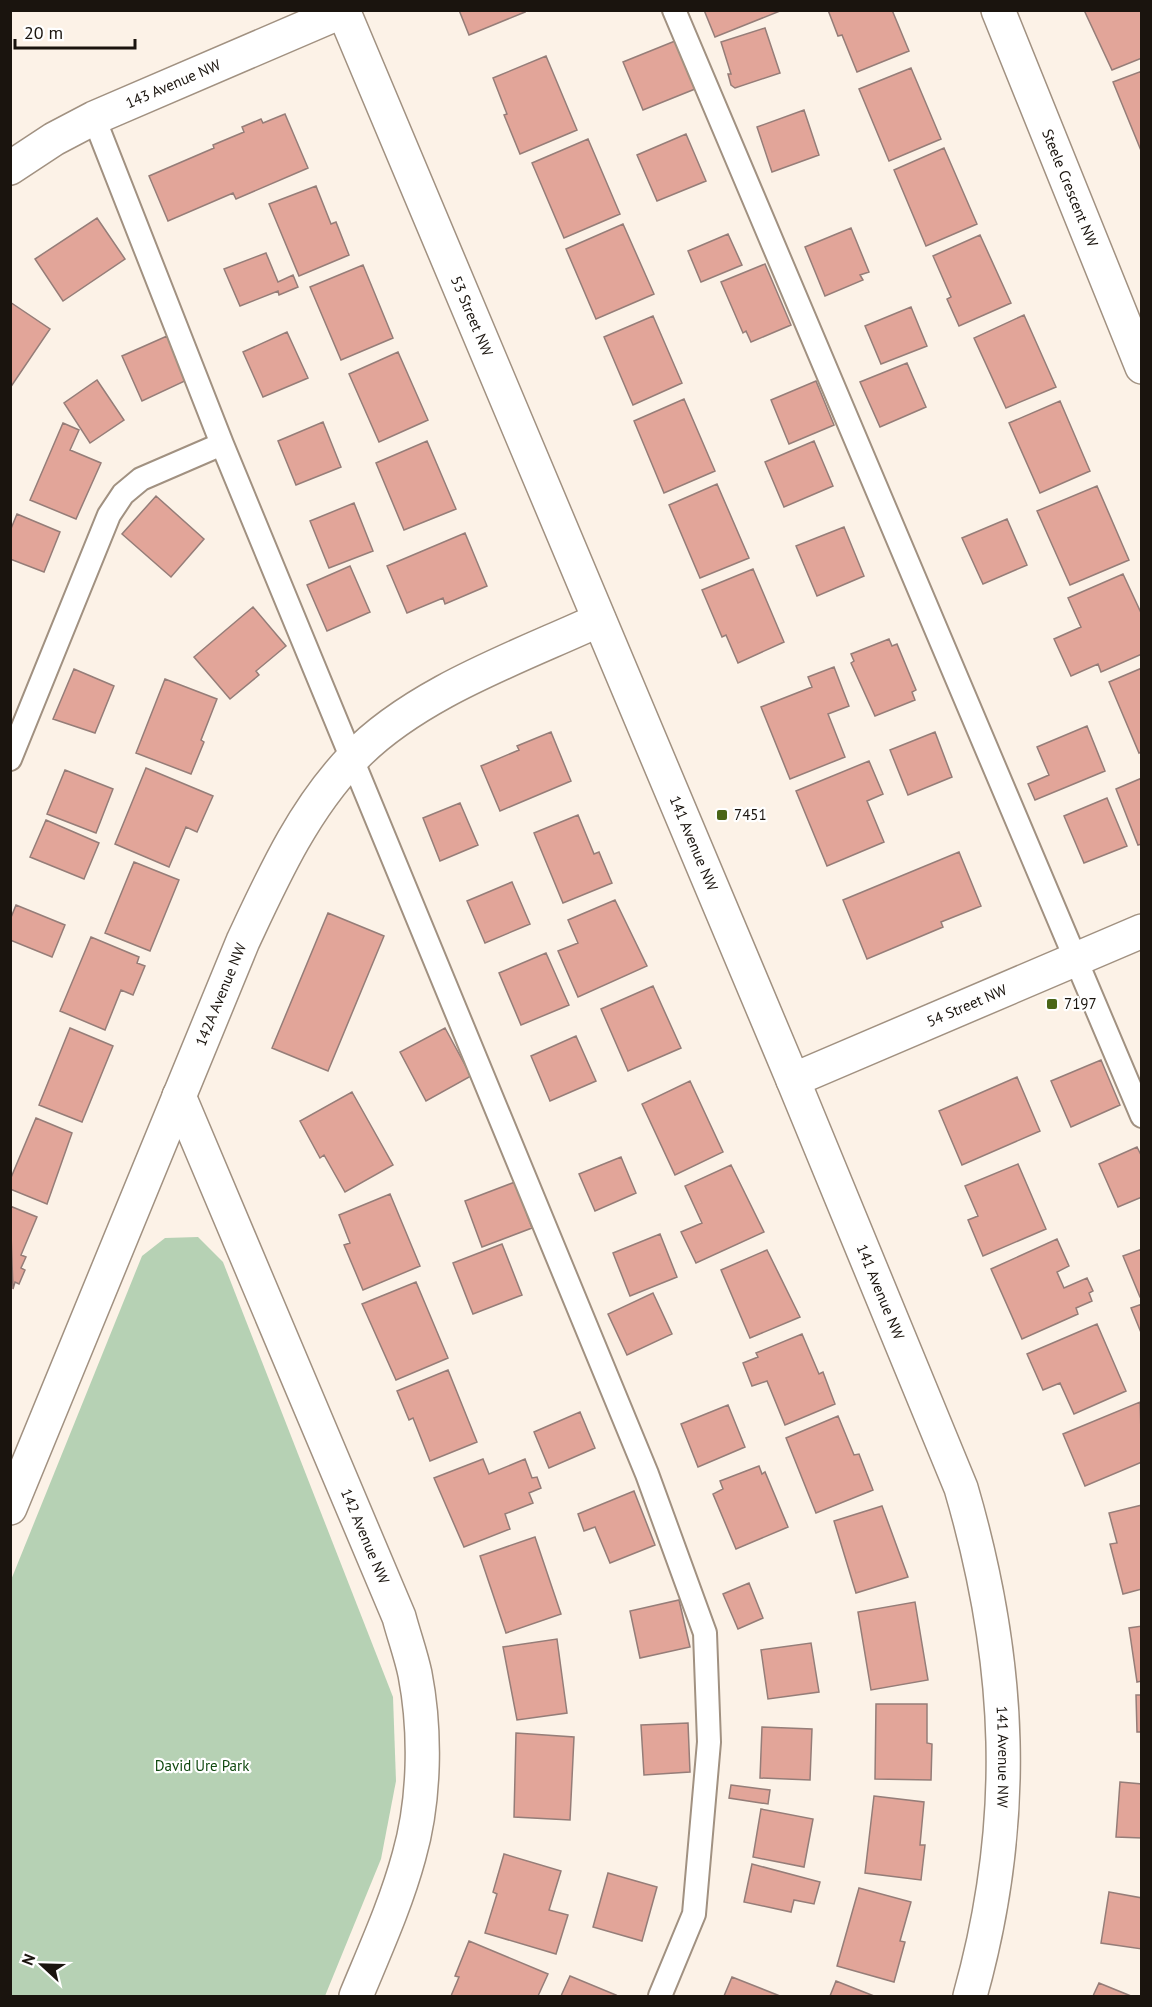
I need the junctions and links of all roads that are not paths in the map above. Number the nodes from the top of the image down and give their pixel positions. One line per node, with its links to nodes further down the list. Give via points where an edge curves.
1 (674, 10): 12 (lane)
2 (998, 10): 6 (street, Steele Crescent NW)
3 (343, 11): 4 (street, 143 Avenue NW); 8 (street, 53 Street NW)
4 (94, 118): 5 (street, 143 Avenue NW); 7 (lane)
5 (10, 168)
6 (1142, 367)
7 (222, 444): 9 (lane); 10 (lane, via 141,479 123,494 109,515)
8 (599, 620): 9 (street, 142A Avenue NW, via 458,686 384,730); 13 (street, 141 Avenue NW)
9 (354, 758): 14 (street, 142A Avenue NW, via 325,792 270,882); 18 (lane, via 647,1474 705,1633 709,1742 694,1914)
10 (10, 759)
11 (1142, 931): 12 (street, 54 Street NW)
12 (1075, 961): 13 (street, 54 Street NW); 15 (lane)
13 (793, 1080): 19 (street, 141 Avenue NW, via 960,1488 987,1589 998,1652 1004,1801 991,1912)
14 (179, 1096): 16 (street, 142A Avenue NW); 17 (street, 142 Avenue NW, via 399,1617 415,1674 421,1773 410,1853)
15 (1142, 1116)
16 (10, 1508)
17 (356, 1996)
18 (660, 1996)
19 (970, 1996)

